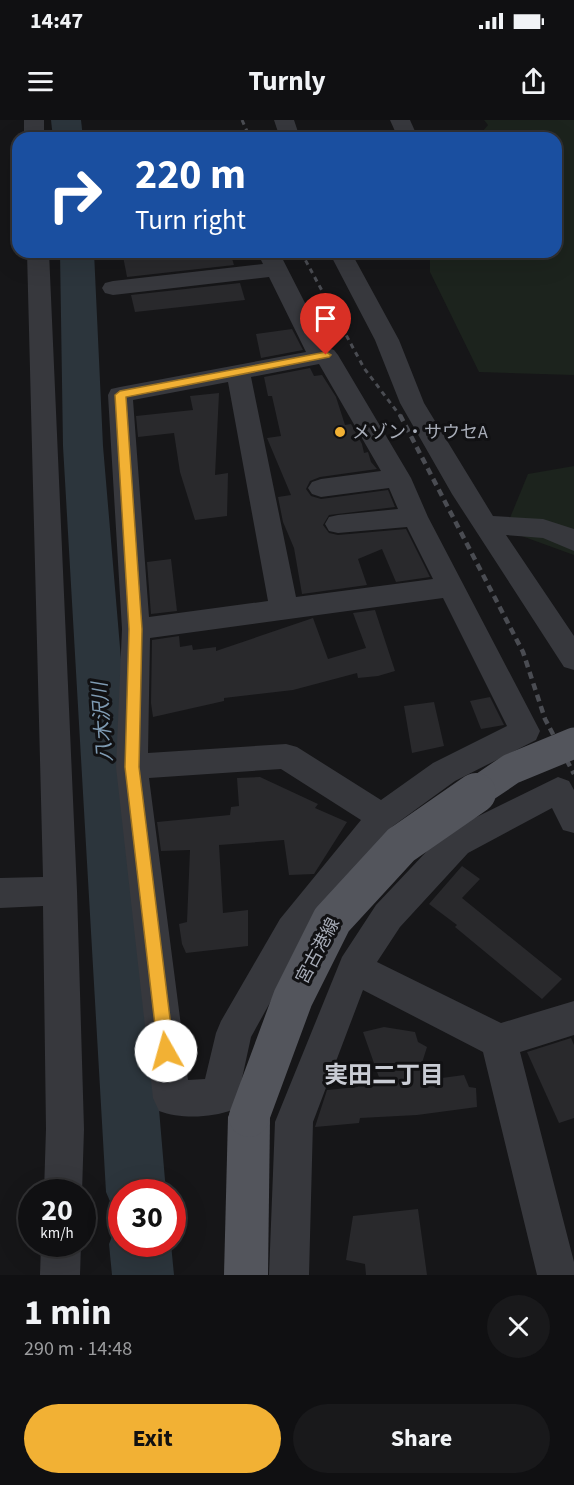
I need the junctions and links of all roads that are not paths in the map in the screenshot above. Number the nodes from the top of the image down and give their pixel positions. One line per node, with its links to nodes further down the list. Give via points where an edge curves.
1 (38, 258): 22 (street)
2 (343, 258): 11 (street, via 387,340 412,404)
3 (272, 261): 4 (street); 5 (street)
4 (113, 288)
5 (320, 356): 6 (street); 7 (street, via 326,355)
6 (238, 372): 14 (street); 15 (street, via 120,395)
7 (398, 478): 8 (street); 9 (street)
8 (321, 488)
9 (415, 518): 10 (street); 13 (street)
10 (338, 524)
11 (487, 525): 12 (street, via 530,526 561,533); 16 (street)
12 (574, 541)
13 (451, 586): 14 (street); 17 (street)
14 (284, 609): 15 (street)
15 (136, 629): 19 (street)
16 (574, 659)
17 (525, 731): 20 (street); 21 (street, via 444,772)
18 (574, 743): 30 (main road, 宮古港線, bridge, via 511,769 401,845 332,920 293,998 249,1117)
19 (132, 767): 21 (street, via 286,756); 21 (street, via 171,1098 219,1097 234,1033 292,930)
20 (566, 805): 24 (street, via 456,843 388,916)
21 (382, 817)
22 (60, 891): 23 (street); 27 (street)
23 (0, 893)
24 (354, 968): 26 (street); 31 (street, via 294,1122)
25 (574, 1018): 26 (street)
26 (499, 1041): 32 (street)
27 (63, 1179)
28 (61, 1257): 29 (street)
29 (60, 1275)
30 (246, 1275)
31 (289, 1275)
32 (557, 1275)

